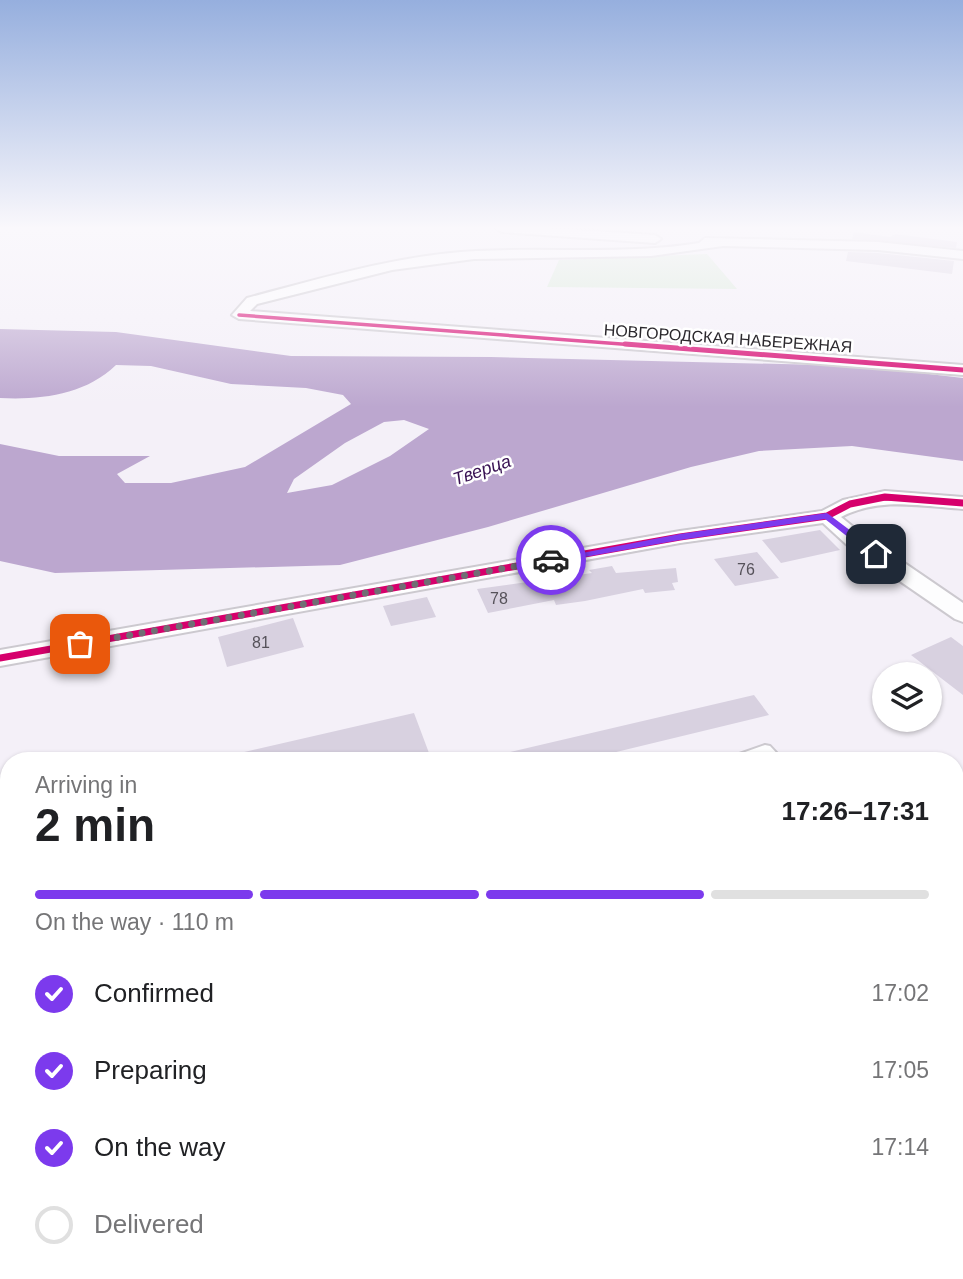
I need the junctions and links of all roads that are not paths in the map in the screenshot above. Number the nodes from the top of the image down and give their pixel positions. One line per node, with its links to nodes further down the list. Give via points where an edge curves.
1 (302, 288): 2 (street, НОВГОРОДСКАЯ НАБЕРЕЖНАЯ, via 252,300 239,315)
2 (963, 370)
3 (963, 503): 4 (street, via 885,497 850,504)
4 (827, 516): 5 (street); 6 (street, via 680,537)
5 (963, 614)
6 (0, 658)

